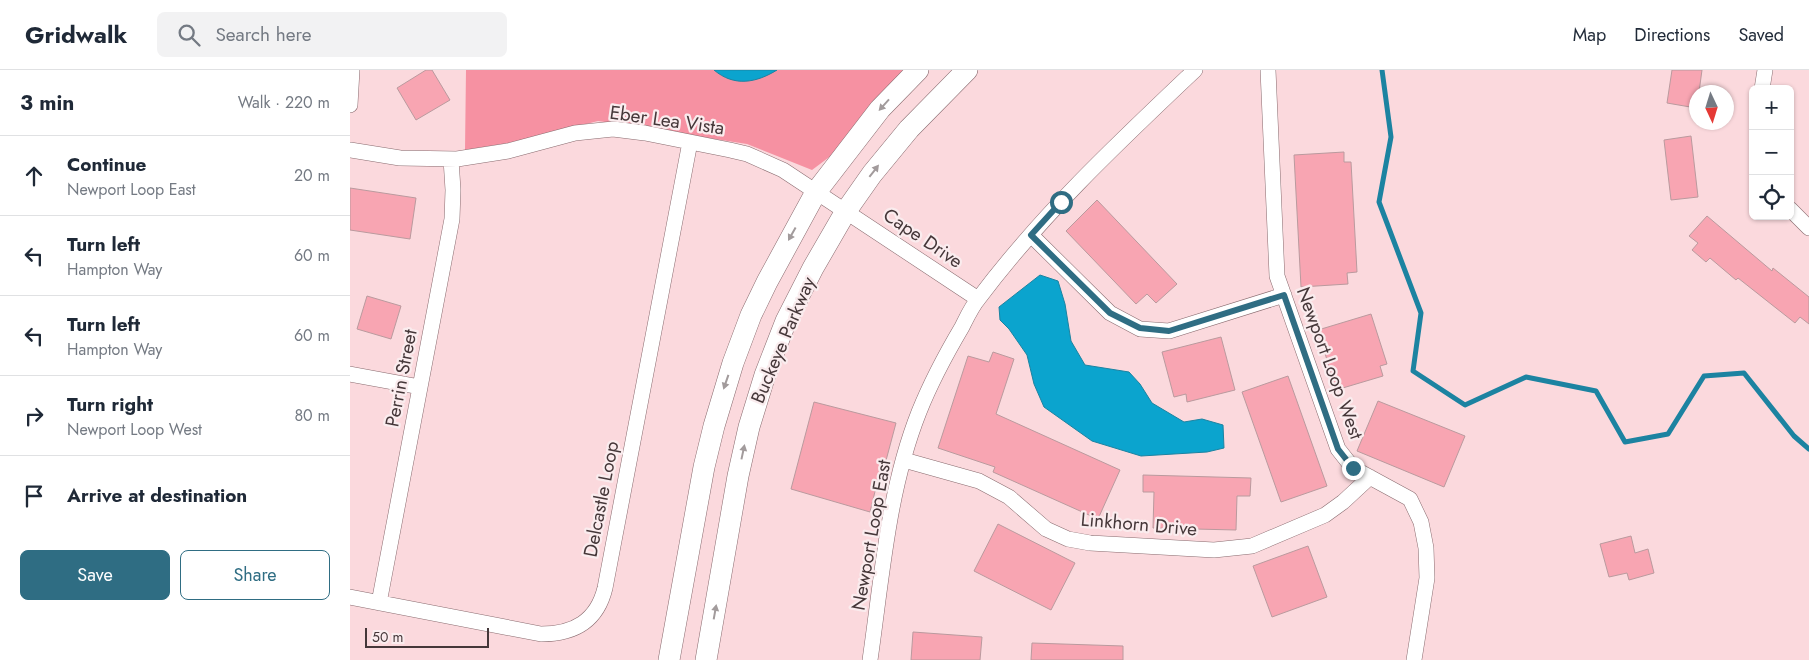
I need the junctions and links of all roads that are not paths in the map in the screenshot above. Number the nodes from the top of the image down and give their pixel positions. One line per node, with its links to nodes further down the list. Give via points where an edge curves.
1 (352, 70): 8 (street)
2 (918, 70): 12 (street, Buckeye Parkway, one-way to 12, via 880,109)
3 (967, 70): 13 (street, Buckeye Parkway, one-way to 3, via 909,129)
4 (1195, 70): 16 (street, Newport Loop East, via 1107,153)
5 (1268, 70): 17 (street, Newport Loop West, via 1277,276)
6 (1765, 70): 7 (street)
7 (1763, 85)
8 (350, 105)
9 (690, 142): 11 (street, Eber Lea Vista, via 628,131 596,130 484,156); 12 (street, Eber Lea Vista, via 747,154 783,170); 24 (street, Delcastle Loop, via 605,588 596,610 566,632 541,634)
10 (350, 150): 11 (street, Eber Lea Vista, via 400,158)
11 (452, 160): 20 (street, Perrin Street, via 452,219)
12 (816, 192): 13 (street, Eber Lea Vista); 25 (street, Buckeye Parkway, one-way to 25, via 751,315 722,394 704,467)
13 (846, 211): 18 (street, Cape Drive); 26 (street, Buckeye Parkway, one-way to 13, via 738,476 758,396 786,321)
14 (1794, 213): 15 (street)
15 (1809, 228)
16 (1031, 235): 17 (street, via 1110,313 1140,328 1169,331); 18 (street, Newport Loop East)
17 (1284, 295): 22 (street, Newport Loop West, via 1338,449 1353,468)
18 (978, 299): 21 (street, Newport Loop East, via 947,352 919,412)
19 (350, 374): 20 (street)
20 (420, 387): 24 (street, Perrin Street)
21 (904, 460): 22 (street, Linkhorn Drive, via 979,481 1009,497 1046,529 1068,538 1090,543 1214,550 1252,546 1325,514); 27 (street, Newport Loop East)
22 (1370, 477): 28 (street, Newport Loop West, via 1410,499 1421,522 1427,578)
23 (350, 597): 24 (street, Delcastle Loop)
24 (379, 603)
25 (669, 660)
26 (706, 660)
27 (870, 660)
28 (1414, 660)

